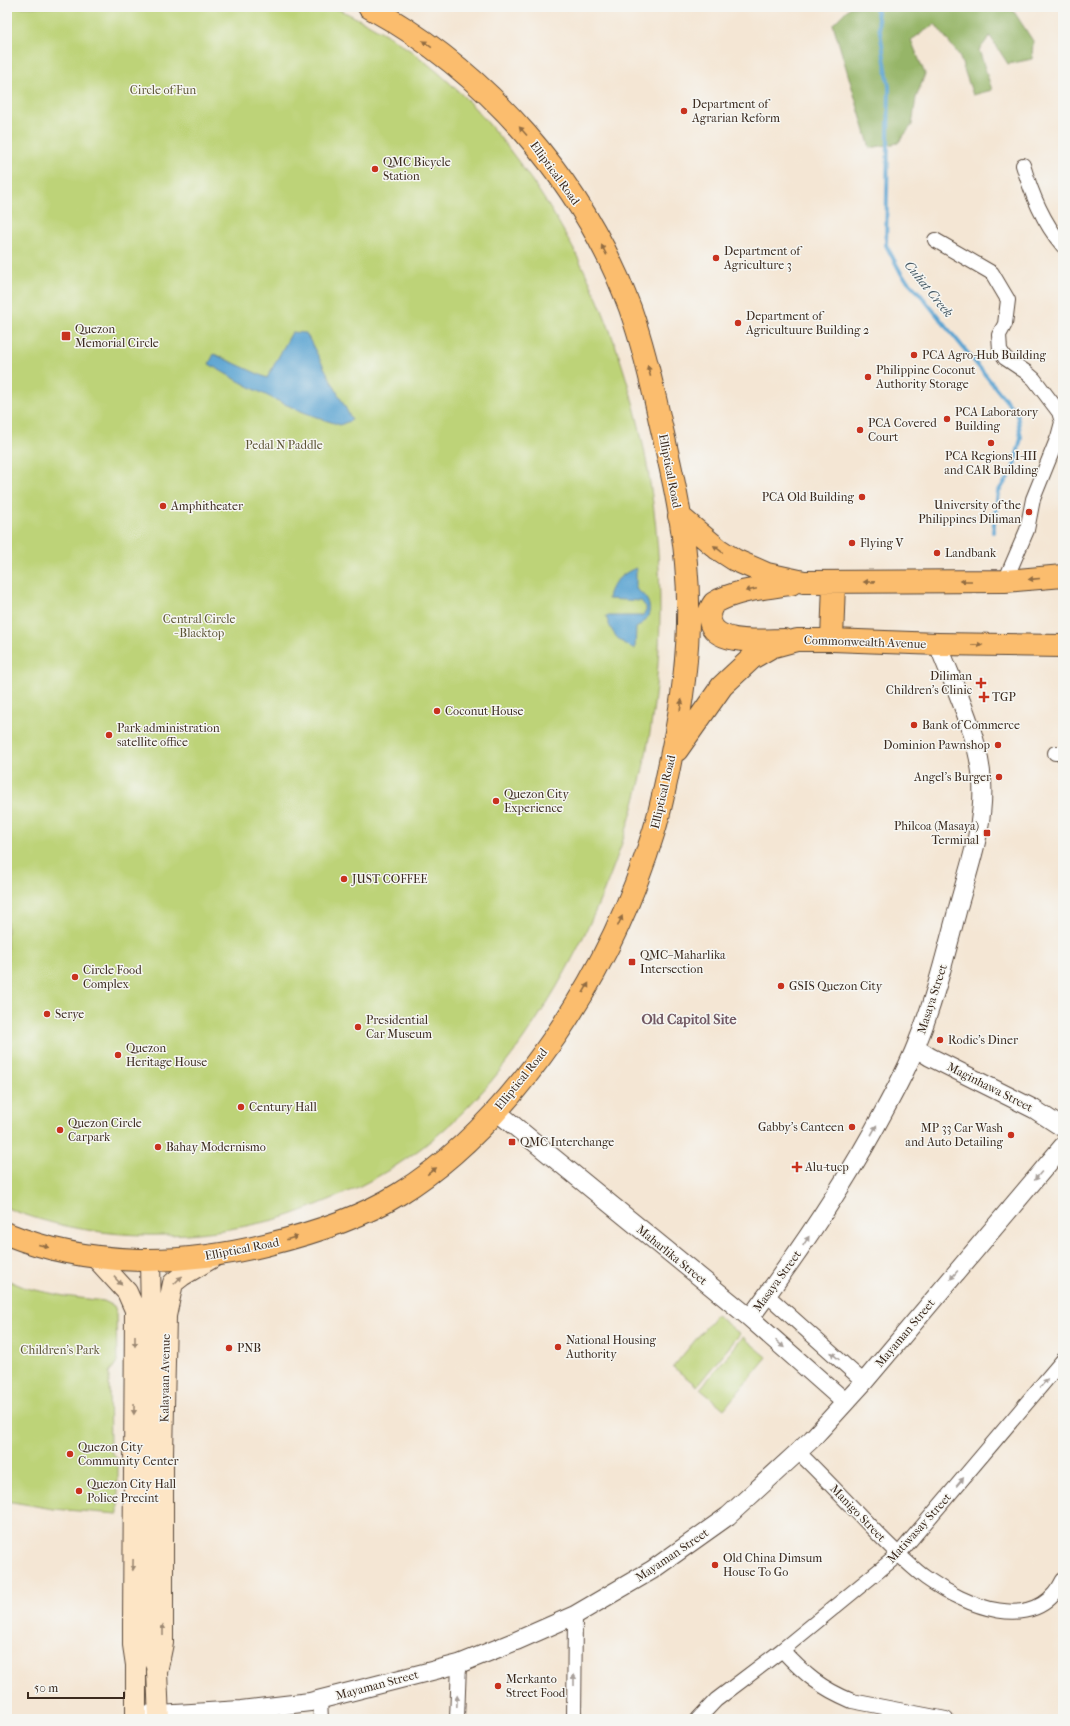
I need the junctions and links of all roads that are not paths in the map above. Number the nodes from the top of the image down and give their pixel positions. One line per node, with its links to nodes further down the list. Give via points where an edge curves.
1 (369, 7): 6 (main road, Elliptical Road, one-way to 1, via 667,449 640,338 614,269 577,203 530,139 480,87 422,40)
2 (1023, 165): 4 (street, via 1030,189 1044,219)
3 (934, 240): 5 (street, via 992,273 1008,300 1005,324 999,335 1000,350 1005,358 1034,379)
4 (1063, 246)
5 (1061, 408): 8 (street, via 1061,428 1033,499 1027,530)
6 (679, 516): 9 (main road, one-way to 6, via 767,574 735,560); 15 (main road, Elliptical Road, one-way to 6, via 679,721 687,649 687,570)
7 (1063, 576): 8 (main road, one-way to 8)
8 (1005, 581): 10 (main road, one-way to 10)
9 (804, 582): 10 (main road); 11 (main road, one-way to 11, via 730,595 714,603 708,615 710,625 716,633 724,637 741,640)
10 (834, 583): 12 (main road)
11 (797, 640): 12 (main road, Commonwealth Avenue); 15 (main road, Commonwealth Avenue, via 771,647 752,658 736,672 722,686)
12 (832, 640): 13 (main road, Commonwealth Avenue)
13 (938, 644): 14 (main road, Commonwealth Avenue, one-way to 14); 16 (street, Masaya Street, via 976,741 980,760 982,809 979,831 938,984)
14 (1063, 646)
15 (671, 757): 17 (main road, Elliptical Road, one-way to 15, via 546,1049 585,990 618,926 656,826)
16 (916, 1048): 18 (street, Maginhawa Street, via 1034,1109); 24 (street, Masaya Street, one-way to 16, via 851,1171)
17 (496, 1111): 21 (main road, Elliptical Road, one-way to 17, via 242,1251 325,1228 378,1206 443,1163); 26 (street, Maharlika Street)
18 (1063, 1128)
19 (1063, 1146): 28 (street, Mayaman Street, one-way to 28)
20 (7, 1234): 22 (main road, Elliptical Road, one-way to 22, via 42,1246)
21 (217, 1255): 23 (main road, Elliptical Road); 38 (main road, Kalayaan Avenue, one-way to 21, via 163,1643 166,1316 173,1283)
22 (94, 1256): 23 (main road, Elliptical Road); 25 (main road, Kalayaan Avenue, one-way to 25)
23 (150, 1261): 25 (main road, Kalayaan Avenue)
24 (768, 1295): 26 (street, Masaya Street); 28 (street, one-way to 24)
25 (143, 1310): 34 (main road, Kalayaan Avenue); 37 (main road, Kalayaan Avenue, one-way to 37, via 133,1625)
26 (750, 1318): 29 (street, Maharlika Street, one-way to 29)
27 (1063, 1360): 31 (street, Matiwasay Street, one-way to 27)
28 (864, 1382): 29 (street, Mayaman Street)
29 (845, 1402): 30 (street, Mayaman Street)
30 (799, 1453): 31 (street, Manigo Street); 33 (street, Mayaman Street, via 728,1516 680,1551)
31 (898, 1555): 32 (street, Manigo Street, via 926,1578 954,1594 996,1610 1016,1612 1036,1609 1049,1599); 35 (street, Matiwasay Street)
32 (1063, 1580)
33 (575, 1615): 36 (street, Mayaman Street); 44 (street, one-way to 33)
34 (147, 1644): 37 (main road, Kalayaan Avenue); 38 (main road, Kalayaan Avenue)
35 (782, 1650): 45 (street, Matiwasay Street, via 716,1700); 46 (street, via 797,1667 828,1691 865,1704)
36 (458, 1664): 39 (street, Mayaman Street); 43 (street, one-way to 36)
37 (136, 1665): 40 (main road, Kalayaan Avenue)
38 (158, 1668): 41 (main road, Kalayaan Avenue)
39 (320, 1700): 41 (street, Mayaman Street); 42 (street)
40 (136, 1717): 41 (street, Mayaman Street)
41 (159, 1717)
42 (320, 1719)
43 (457, 1719)
44 (574, 1719)
45 (698, 1719)
46 (946, 1719)

